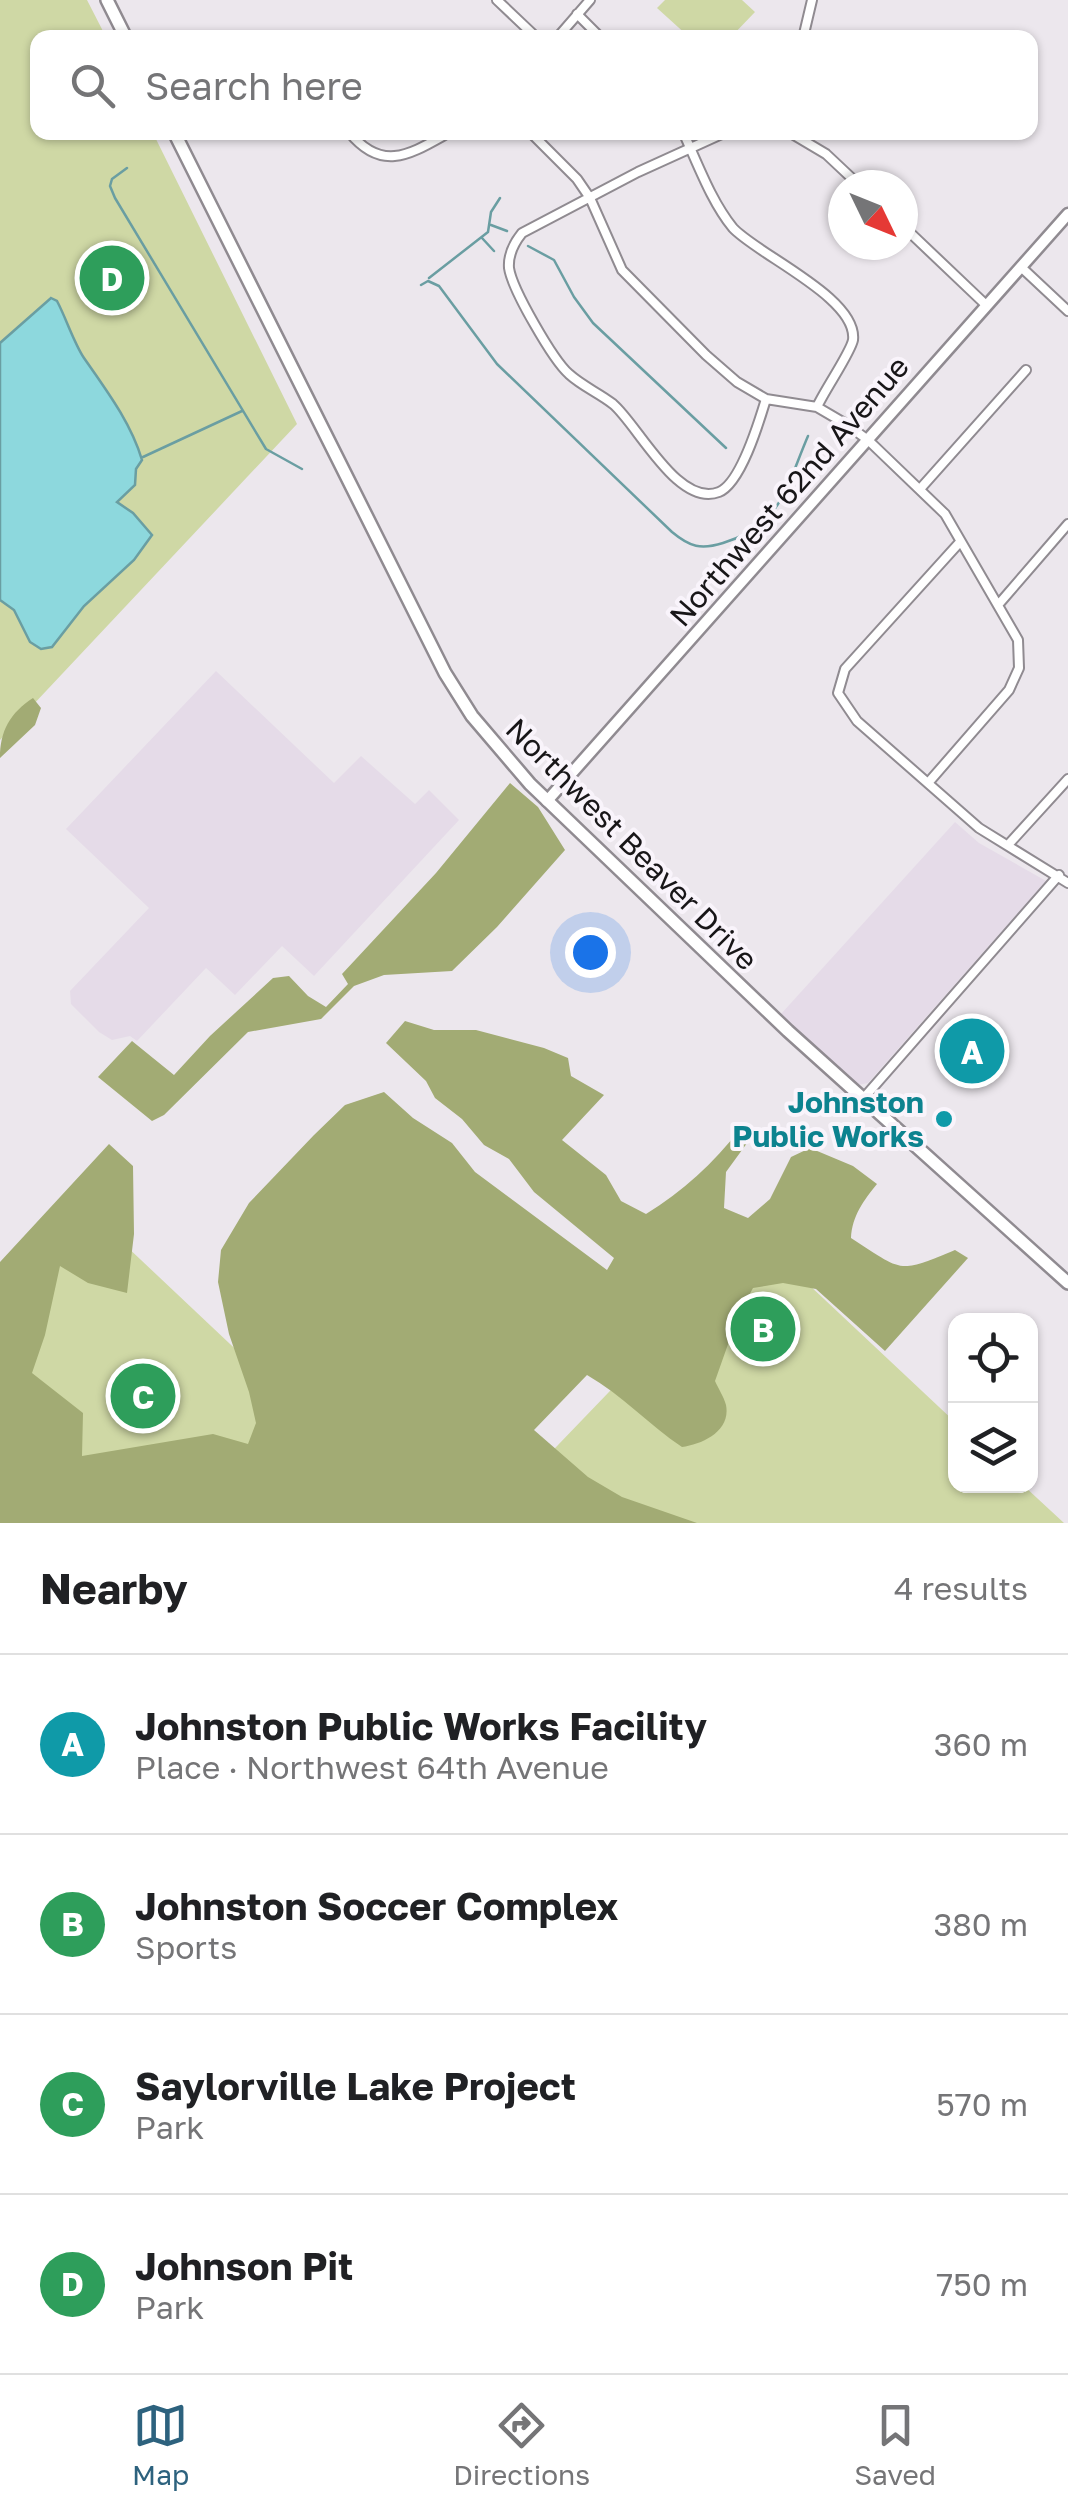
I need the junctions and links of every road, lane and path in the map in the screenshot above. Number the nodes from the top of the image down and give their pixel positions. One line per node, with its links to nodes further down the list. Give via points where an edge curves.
1 (107, 0): 6 (main road)
2 (497, 0): 7 (street)
3 (590, 0): 5 (street)
4 (812, 0): 10 (street)
5 (577, 14): 8 (street); 9 (street)
6 (122, 30)
7 (529, 30)
8 (564, 30)
9 (593, 30)
10 (805, 30)
11 (178, 140): 36 (main road, Northwest Beaver Drive, via 446,673 499,752)
12 (356, 140): 13 (street, via 389,157)
13 (435, 140)
14 (538, 140): 20 (street)
15 (687, 140): 18 (street)
16 (710, 140): 18 (street)
17 (802, 140): 19 (street)
18 (691, 149): 20 (street); 28 (street, via 738,233 800,274 850,323 850,350)
19 (843, 170)
20 (590, 198): 27 (street, via 615,260 632,283 736,382); 27 (street, via 522,233 509,266 559,364 614,405 694,492 712,494 730,485)
21 (1068, 214): 23 (street, Northwest 62nd Avenue)
22 (918, 240): 24 (street)
23 (1022, 267): 24 (street, Northwest 62nd Avenue); 25 (street)
24 (985, 304): 29 (street, Northwest 62nd Avenue)
25 (1068, 311)
26 (1026, 370): 30 (street)
27 (766, 399): 28 (street)
28 (817, 408): 29 (street)
29 (868, 440): 30 (street); 36 (street, Northwest 62nd Avenue)
30 (920, 489): 32 (street)
31 (1068, 524): 33 (street)
32 (960, 542): 33 (street); 35 (street, via 839,681 838,693 856,721)
33 (998, 604): 35 (street, via 1018,640 1015,680)
34 (1068, 780): 37 (street)
35 (928, 783): 37 (street)
36 (547, 801): 40 (main road, Northwest Beaver Drive)
37 (1008, 845): 38 (street)
38 (1059, 875): 39 (street); 40 (street)
39 (1068, 882)
40 (862, 1100): 41 (main road, Northwest Beaver Drive)
41 (1068, 1283)

